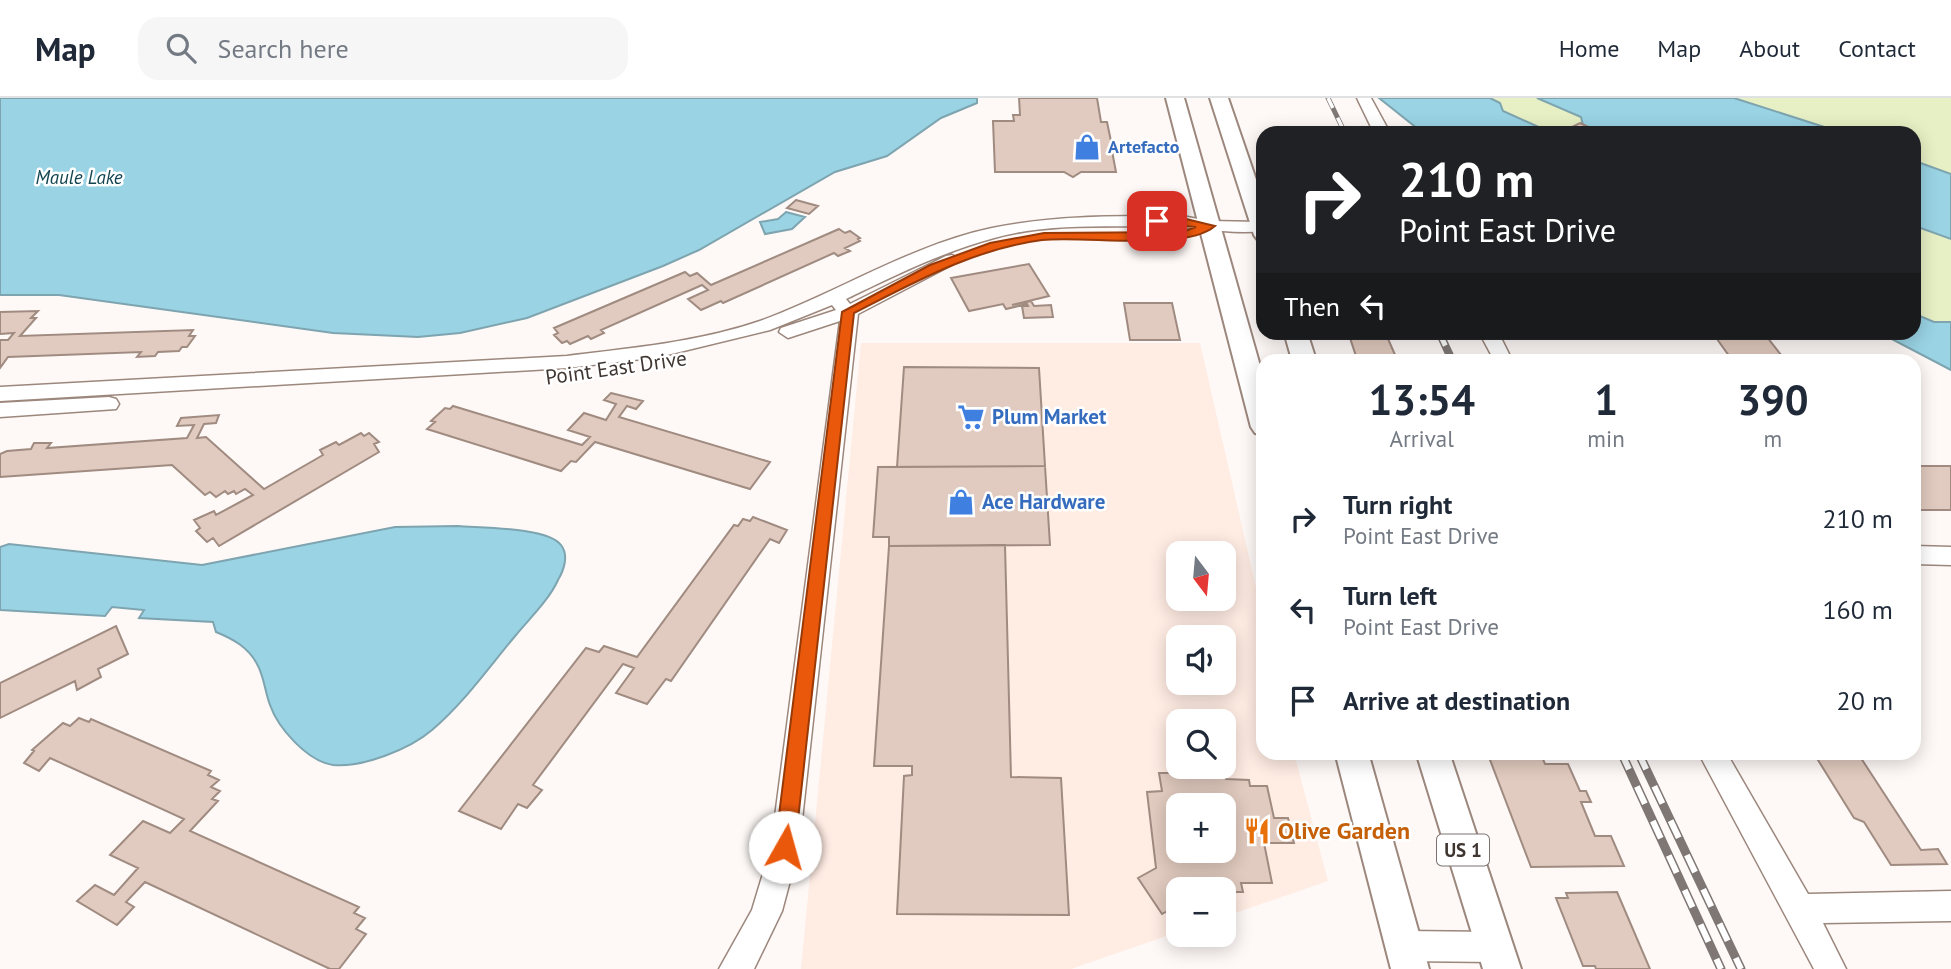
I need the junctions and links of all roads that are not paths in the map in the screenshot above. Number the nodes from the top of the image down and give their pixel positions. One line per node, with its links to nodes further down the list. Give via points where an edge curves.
1 (1175, 98): 6 (main road)
2 (1219, 98): 5 (main road)
3 (1363, 98): 4 (street)
4 (1378, 126)
5 (1256, 212)
6 (1209, 226): 7 (street, Point East Drive); 8 (street, Point East Drive, via 1184,235 1044,236 990,247); 10 (main road)
7 (1256, 230)
8 (841, 305): 9 (street, Point East Drive, via 732,335 604,358); 11 (street, Point East Drive, via 789,332 708,355 590,374); 21 (street, via 785,847 775,892 754,944)
9 (0, 394)
10 (1256, 398)
11 (0, 410)
12 (1921, 555): 13 (street)
13 (1951, 556)
14 (1354, 760): 19 (main road)
15 (1435, 760): 20 (main road, US 1)
16 (1716, 760): 18 (street)
17 (1951, 906): 18 (street)
18 (1800, 909): 22 (street)
19 (1407, 957): 20 (street)
20 (1499, 958)
21 (735, 969)
22 (1830, 969)

